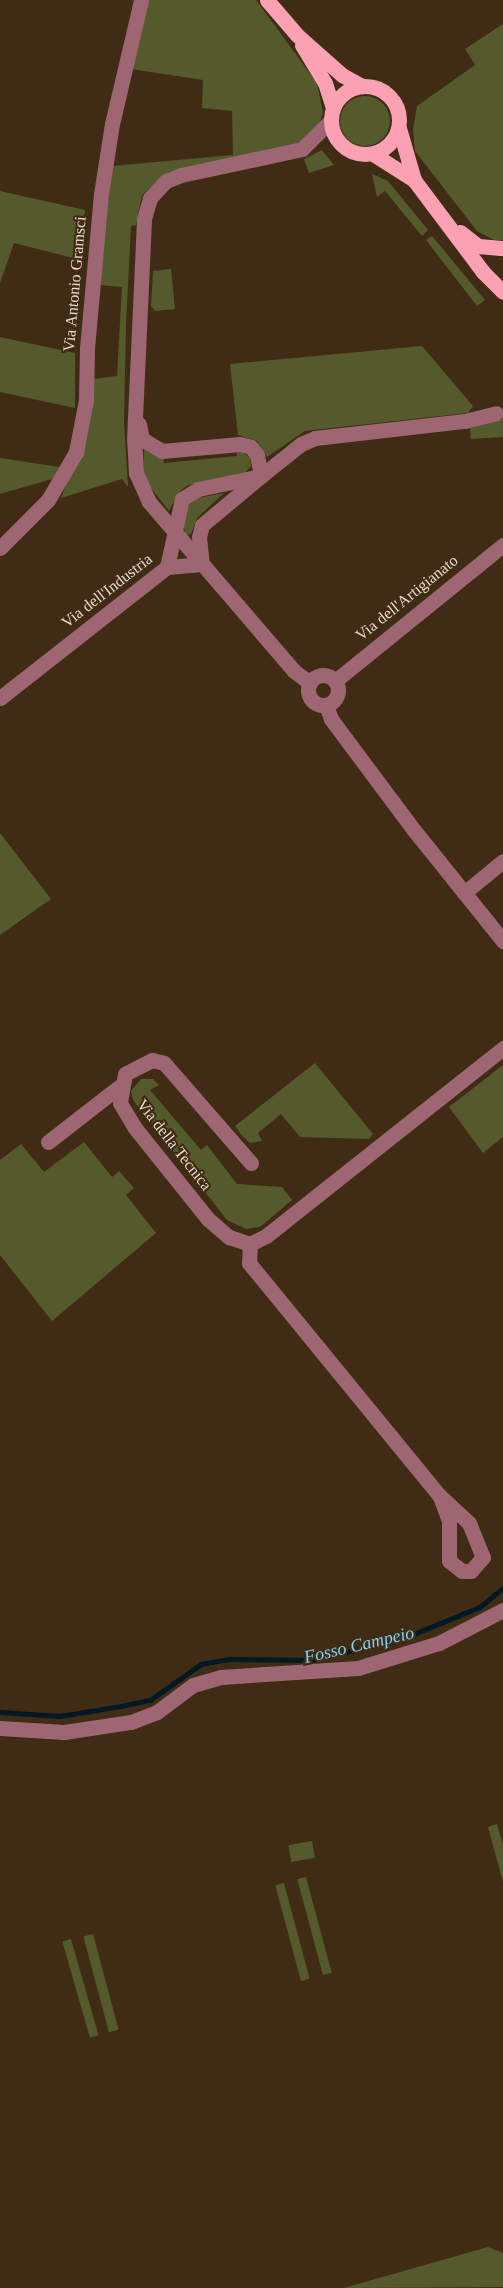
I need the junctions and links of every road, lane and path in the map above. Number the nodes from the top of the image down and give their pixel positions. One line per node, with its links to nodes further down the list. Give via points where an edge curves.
1 (141, 0): 17 (street, Via Antonio Gramsci, via 101,194 86,400 76,452 48,500)
2 (267, 0): 3 (main road)
3 (297, 34): 4 (main road, via 342,75); 5 (main road, via 325,83)
4 (362, 86): 5 (main road, via 348,90); 6 (main road, via 379,89 393,100)
5 (332, 114): 7 (main road, via 333,134 346,149); 13 (street, via 302,149 181,175 166,181 150,198 144,219 139,302)
6 (399, 125): 7 (main road, via 393,140); 8 (main road, via 403,153)
7 (373, 154): 8 (main road)
8 (414, 180): 9 (main road)
9 (450, 225): 10 (main road, via 478,246); 11 (main road, via 483,272)
10 (503, 248)
11 (503, 292)
12 (496, 413): 14 (street, via 465,422 315,438 301,444)
13 (137, 414): 14 (street, via 142,440 152,448 162,451 246,444 257,455); 15 (street, via 134,464 140,487)
14 (261, 476): 15 (street, via 192,491 179,504); 18 (street, via 202,525)
15 (175, 534): 18 (street); 19 (street)
16 (503, 545): 20 (street, Via dell'Artigianato)
17 (0, 548)
18 (202, 564): 19 (street, Via dell'Industria); 21 (street, via 294,670)
19 (167, 567): 22 (street, Via dell'Industria)
20 (335, 681): 21 (street, via 321,675); 23 (street, via 338,695)
21 (310, 683): 23 (street, via 312,701)
22 (0, 698)
23 (326, 705): 25 (street, via 338,729)
24 (503, 861): 25 (street)
25 (464, 892): 26 (street)
26 (503, 941)
27 (503, 1048): 31 (street, via 266,1236)
28 (120, 1086): 29 (street); 30 (street, Via della Tecnica, via 125,1074 136,1066 152,1060 164,1063); 31 (street, Via della Tecnica, via 120,1103 135,1128 208,1220 229,1237)
29 (48, 1142)
30 (251, 1163)
31 (250, 1244): 32 (street, via 249,1263)
32 (440, 1496)
33 (503, 1610): 34 (street, via 439,1643 358,1668 221,1677 193,1685 157,1712 131,1722 64,1732)
34 (0, 1728)

